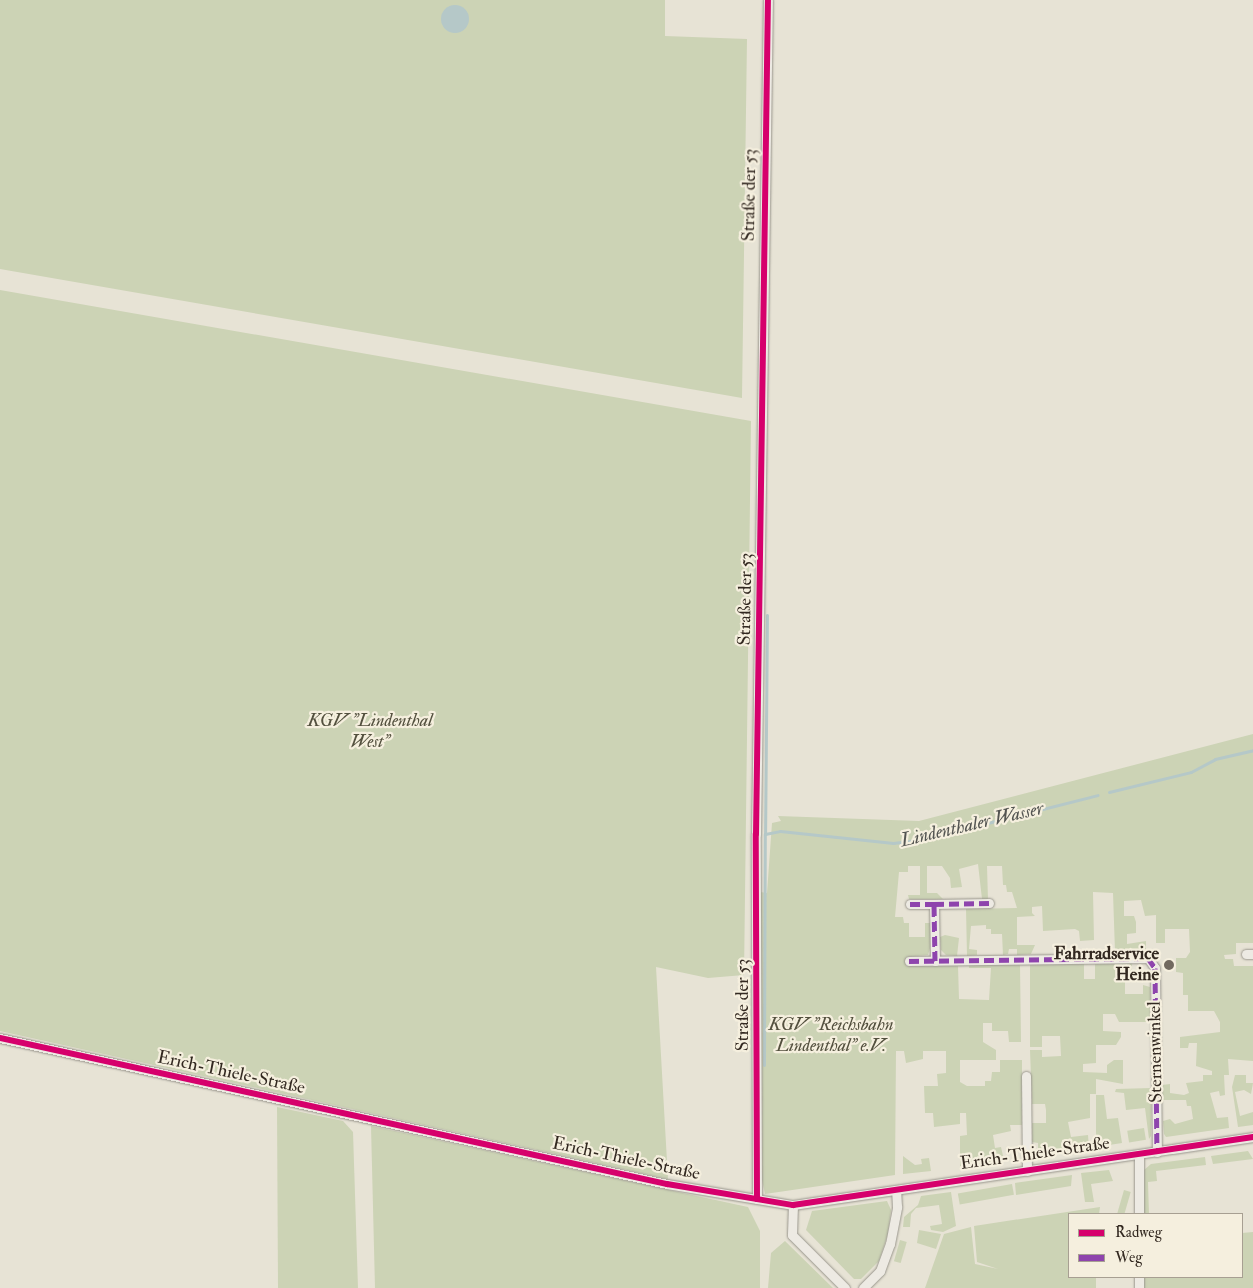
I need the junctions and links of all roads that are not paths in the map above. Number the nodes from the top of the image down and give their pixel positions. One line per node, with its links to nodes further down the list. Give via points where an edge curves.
1 (768, 0): 14 (street, Straße der 53, via 756,834)
2 (989, 903): 4 (street)
3 (910, 904): 4 (street)
4 (934, 904): 6 (street)
5 (909, 961): 6 (street, Sternenwinkel)
6 (934, 961): 10 (street, Sternenwinkel, via 1140,956 1153,963)
7 (0, 1038): 14 (street, Erich-Thiele-Straße, via 668,1184)
8 (1026, 1076): 12 (street)
9 (1253, 1137): 10 (street, Erich-Thiele-Straße)
10 (1157, 1152): 11 (street, Erich-Thiele-Straße)
11 (1139, 1154): 12 (street, Erich-Thiele-Straße); 16 (street)
12 (1027, 1171): 13 (street, Erich-Thiele-Straße)
13 (896, 1190): 15 (street, Erich-Thiele-Straße); 18 (street, via 897,1207 890,1244 880,1271)
14 (757, 1199): 15 (street, Erich-Thiele-Straße)
15 (793, 1205): 17 (street, via 792,1234)
16 (1139, 1213)
17 (845, 1288)
18 (863, 1288)

